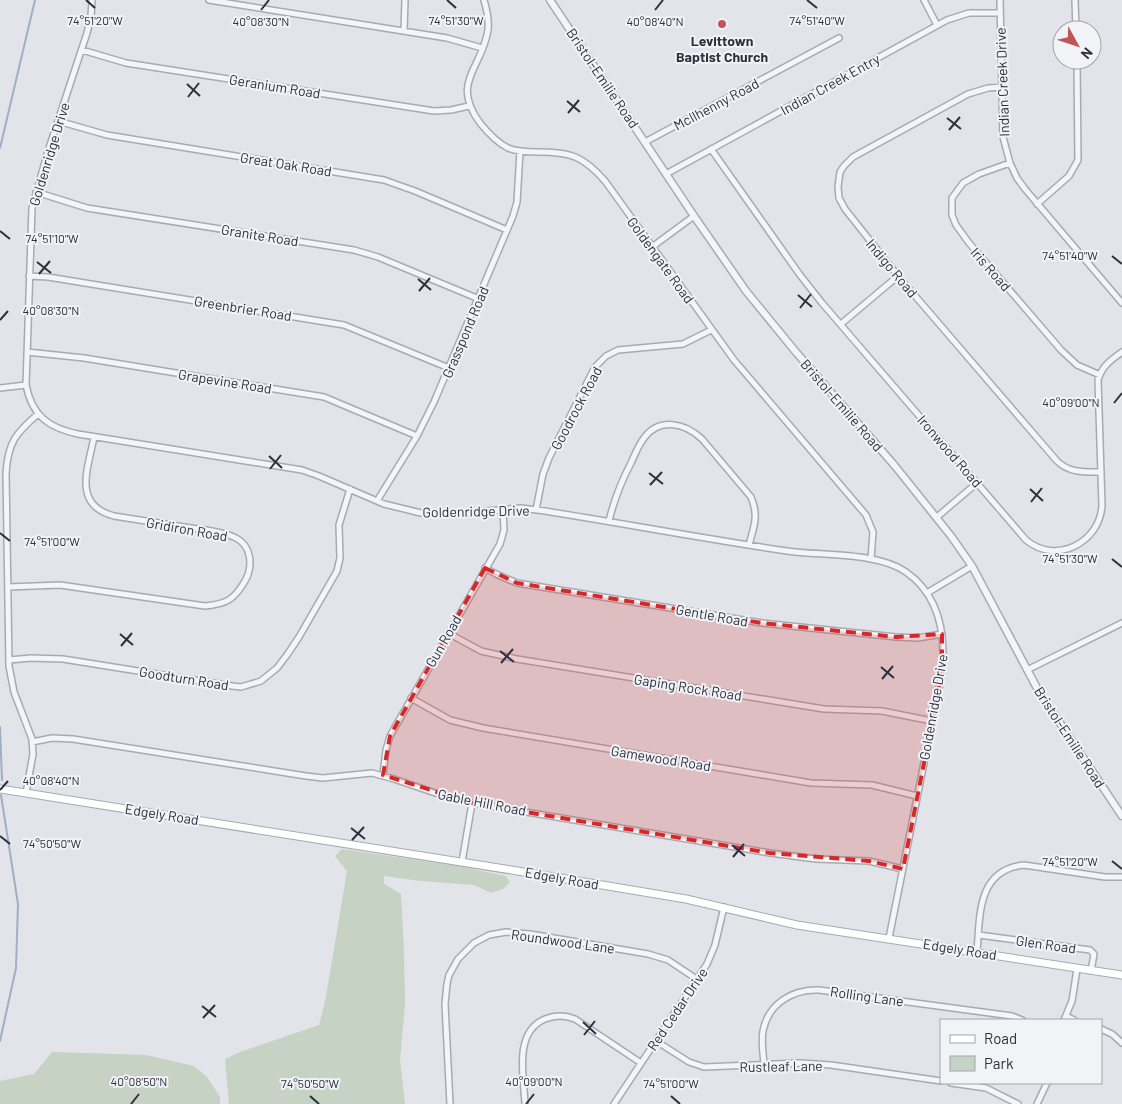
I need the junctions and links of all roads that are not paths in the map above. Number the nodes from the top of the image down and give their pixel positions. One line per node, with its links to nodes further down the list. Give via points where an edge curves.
1 (92, 0): 15 (street, Goldenridge Drive)
2 (209, 0): 12 (street)
3 (405, 0): 12 (street)
4 (484, 0): 14 (street, via 488,23)
5 (550, 0): 20 (street, Bristol-Emilie Road)
6 (924, 0): 11 (street)
7 (1000, 0): 9 (street, Indian Creek Drive)
8 (1075, 0): 10 (street)
9 (1000, 13): 11 (street, Indian Creek Entry, via 970,13); 17 (street, Indian Creek Drive)
10 (1076, 20)
11 (938, 25): 21 (street, Indian Creek Entry)
12 (404, 31): 14 (street, via 454,39)
13 (839, 38): 20 (street, McIlhenny Road)
14 (482, 48): 18 (street, via 467,85)
15 (82, 50): 18 (street, Geranium Road, via 126,63 434,111); 19 (street, Goldenridge Drive)
16 (1077, 70): 26 (street, via 1078,160 1069,176)
17 (1002, 87): 23 (street, Indian Creek Drive, via 1003,137); 31 (street, Indigo Road, via 968,94 866,149 853,157 840,172 841,204)
18 (469, 106): 22 (street, Goldengate Road, via 491,136 499,143)
19 (58, 121): 25 (street, Goldenridge Drive); 28 (street, Great Oak Road, via 108,135 384,180)
20 (645, 142): 24 (street, Bristol-Emilie Road)
21 (711, 149): 24 (street, Indian Creek Entry); 34 (street, Ironwood Road, via 800,275)
22 (520, 151): 28 (street, Grasspond Road, via 518,202); 29 (street, Goldengate Road, via 564,153 586,162 604,181)
23 (1010, 163): 26 (street, Indian Creek Drive); 39 (street, Iris Road, via 970,178 959,187 952,198 953,219 969,243 1065,354 1077,365)
24 (666, 174): 27 (street, Bristol-Emilie Road)
25 (36, 192): 30 (street, Goldenridge Drive, via 31,215); 32 (street, Granite Road, via 87,208 354,250)
26 (1037, 204): 33 (street, Indian Creek Drive)
27 (694, 216): 29 (street); 51 (street, Bristol-Emilie Road, via 762,312)
28 (507, 230): 32 (street, Grasspond Road)
29 (652, 247): 35 (street, Goldengate Road)
30 (29, 276): 36 (street, Goldenridge Drive); 38 (street, Greenbrier Road, via 344,325)
31 (898, 276): 34 (street); 45 (street, Indigo Road, via 1057,461 1066,468)
32 (479, 299): 38 (street, Grasspond Road)
33 (1122, 303)
34 (841, 324): 46 (street, Ironwood Road)
35 (711, 330): 50 (street, Goodrock Road, via 683,344 618,350 606,356 595,368 549,458); 54 (street, Goldengate Road, via 866,515 873,532)
36 (27, 352): 40 (street, Goldenridge Drive); 43 (street, Grapevine Road, via 84,358 324,397)
37 (1122, 352): 39 (street, via 1107,363)
38 (449, 368): 43 (street, Grasspond Road)
39 (1100, 375): 45 (street, Ironwood Road)
40 (26, 385): 41 (street); 42 (street, Goldenridge Drive)
41 (0, 388)
42 (38, 414): 44 (street, Goldenridge Drive, via 63,431); 57 (street, via 12,440 7,460)
43 (417, 436): 48 (street, Grasspond Road)
44 (94, 437): 47 (street, Goldenridge Drive, via 302,470); 57 (street, Gridiron Road, via 86,484 92,505 105,514 235,537 244,544 250,556 246,580 226,602 205,606 60,585)
45 (1100, 472): 46 (street, Ironwood Road, via 1101,514 1096,528 1084,540 1060,551 1032,544)
46 (977, 482): 51 (street)
47 (350, 489): 48 (street, Goldenridge Drive); 62 (street, Goodturn Road, via 339,525 337,571 288,655 261,681 232,686 63,659)
48 (377, 501): 49 (street, Goldenridge Drive, via 421,514)
49 (502, 509): 50 (street, Goldenridge Drive); 56 (street, Gun Road, via 503,536)
50 (536, 510): 52 (street, Goldenridge Drive)
51 (937, 517): 55 (street, Bristol-Emilie Road)
52 (610, 521): 53 (street, Goldenridge Drive); 53 (street, via 620,484 643,439 662,425 675,424 702,438 751,497 756,515)
53 (749, 545): 54 (street, Goldenridge Drive)
54 (871, 559): 58 (street, Goldenridge Drive, via 904,571)
55 (972, 566): 58 (street); 63 (street, Bristol-Emilie Road)
56 (485, 568): 60 (street, Gun Road); 61 (street, Gentle Road, via 517,583 762,623 896,638)
57 (8, 587): 62 (street)
58 (927, 593): 61 (street, Goldenridge Drive)
59 (1122, 623): 63 (street)
60 (448, 633): 64 (street, Gun Road); 65 (street, Gaping Rock Road, via 481,651 517,658 824,709 882,711)
61 (942, 634): 65 (street, Goldenridge Drive, via 942,673)
62 (9, 660): 66 (street, via 14,692)
63 (1027, 670): 72 (street, Bristol-Emilie Road, via 1053,715)
64 (411, 698): 67 (street, Gun Road, via 387,742); 70 (street, Gamewood Road, via 450,720 483,728 811,783 872,785)
65 (932, 721): 70 (street, Goldenridge Drive)
66 (32, 742): 67 (street, Gable Hill Road, via 52,738 73,739 323,778 364,773); 69 (street)
67 (382, 775): 71 (street, Gable Hill Road)
68 (0, 789): 69 (main road, Edgely Road)
69 (26, 792): 73 (main road, Edgely Road)
70 (917, 796): 74 (street, Goldenridge Drive)
71 (472, 803): 73 (street); 74 (street, Gable Hill Road, via 770,853 857,860)
72 (1122, 816)
73 (462, 862): 76 (main road, Edgely Road)
74 (903, 869): 78 (street, Goldenridge Drive)
75 (1120, 877): 77 (street, via 1024,865 1006,869 994,877 987,888)
76 (724, 908): 78 (main road, Edgely Road, via 798,925); 83 (street, Red Cedar Drive, via 713,951)
77 (979, 935): 79 (street); 81 (street, Glen Road, via 1090,950 1094,954)
78 (889, 938): 79 (main road, Edgely Road)
79 (977, 952): 80 (main road, Edgely Road)
80 (1077, 969): 81 (main road, Edgely Road); 84 (street, via 1072,1002)
81 (1090, 971): 82 (main road, Edgely Road)
82 (1122, 975)
83 (698, 980): 87 (street, Red Cedar Drive); 94 (street, Roundwood Lane, via 668,960 648,954 530,934 506,932 489,935 468,949 454,966 447,984)
84 (1065, 1018)
85 (1020, 1019): 90 (street, Rolling Lane, via 802,990 782,1000 767,1021 763,1033)
86 (1102, 1029): 88 (street)
87 (656, 1041): 89 (street, Red Cedar Drive); 90 (street, Rustleaf Lane, via 698,1066)
88 (1122, 1043)
89 (642, 1063): 95 (street, via 575,1019 563,1016 544,1020 534,1026 524,1045); 96 (street, Red Cedar Drive)
90 (764, 1063): 91 (street, Rustleaf Lane, via 830,1065)
91 (940, 1081)
92 (958, 1084): 97 (street, via 986,1088)
93 (1047, 1084): 98 (street)
94 (450, 1104)
95 (525, 1104)
96 (614, 1104)
97 (1018, 1104)
98 (1037, 1104)

